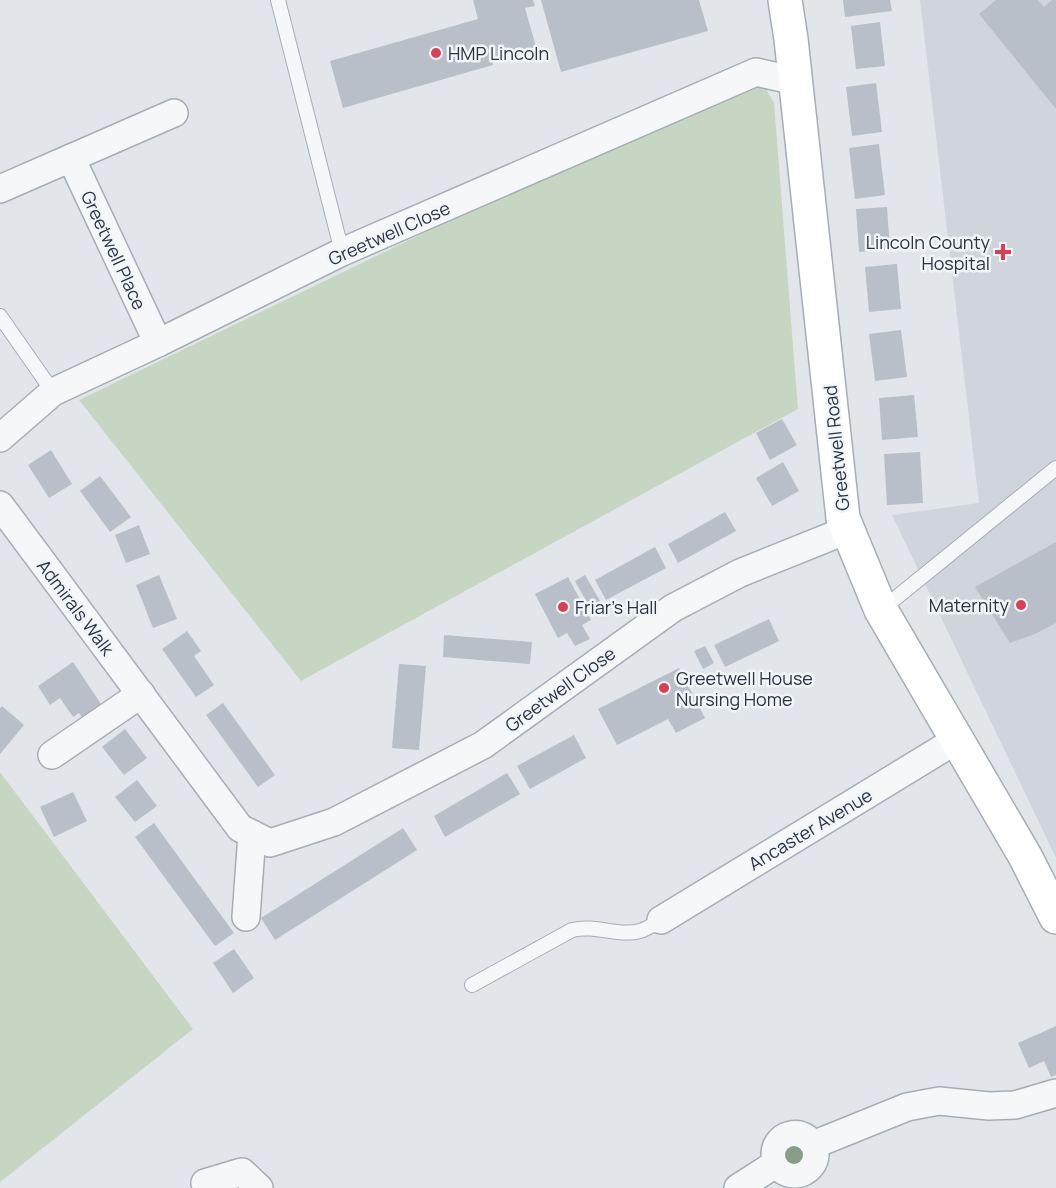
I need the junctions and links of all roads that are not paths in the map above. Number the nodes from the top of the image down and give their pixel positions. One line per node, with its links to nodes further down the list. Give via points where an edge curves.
1 (278, 0): 7 (lane)
2 (785, 0): 3 (street, Greetwell Road)
3 (796, 81): 7 (street, Greetwell Close, via 756,72); 14 (street, Greetwell Road)
4 (174, 113): 5 (street)
5 (71, 158): 6 (street); 9 (street, Greetwell Place)
6 (0, 189)
7 (342, 252): 9 (street, Greetwell Close)
8 (0, 316): 10 (lane)
9 (158, 343): 10 (street, Greetwell Close)
10 (53, 392): 11 (street, Greetwell Close)
11 (0, 438)
12 (1056, 468): 15 (lane)
13 (4, 519): 16 (street, Admirals Walk)
14 (847, 530): 15 (street, Greetwell Road); 19 (street, Greetwell Close, via 740,573 673,608 483,745 334,822)
15 (881, 610): 17 (street, Greetwell Road)
16 (141, 694): 18 (street); 19 (street, Admirals Walk, via 240,828)
17 (958, 739): 21 (street, Greetwell Road, via 1042,877); 22 (street, Ancaster Avenue)
18 (52, 755)
19 (261, 838): 20 (street)
20 (246, 917)
21 (1056, 917)
22 (661, 920): 23 (lane, via 630,933 584,927 572,930)
23 (472, 985)
24 (1056, 1093): 27 (street, via 1015,1105 939,1101 906,1107 813,1145 812,1165 804,1172 784,1171 777,1163)
25 (205, 1183): 26 (street, via 242,1172)
26 (259, 1188)
27 (738, 1188)

